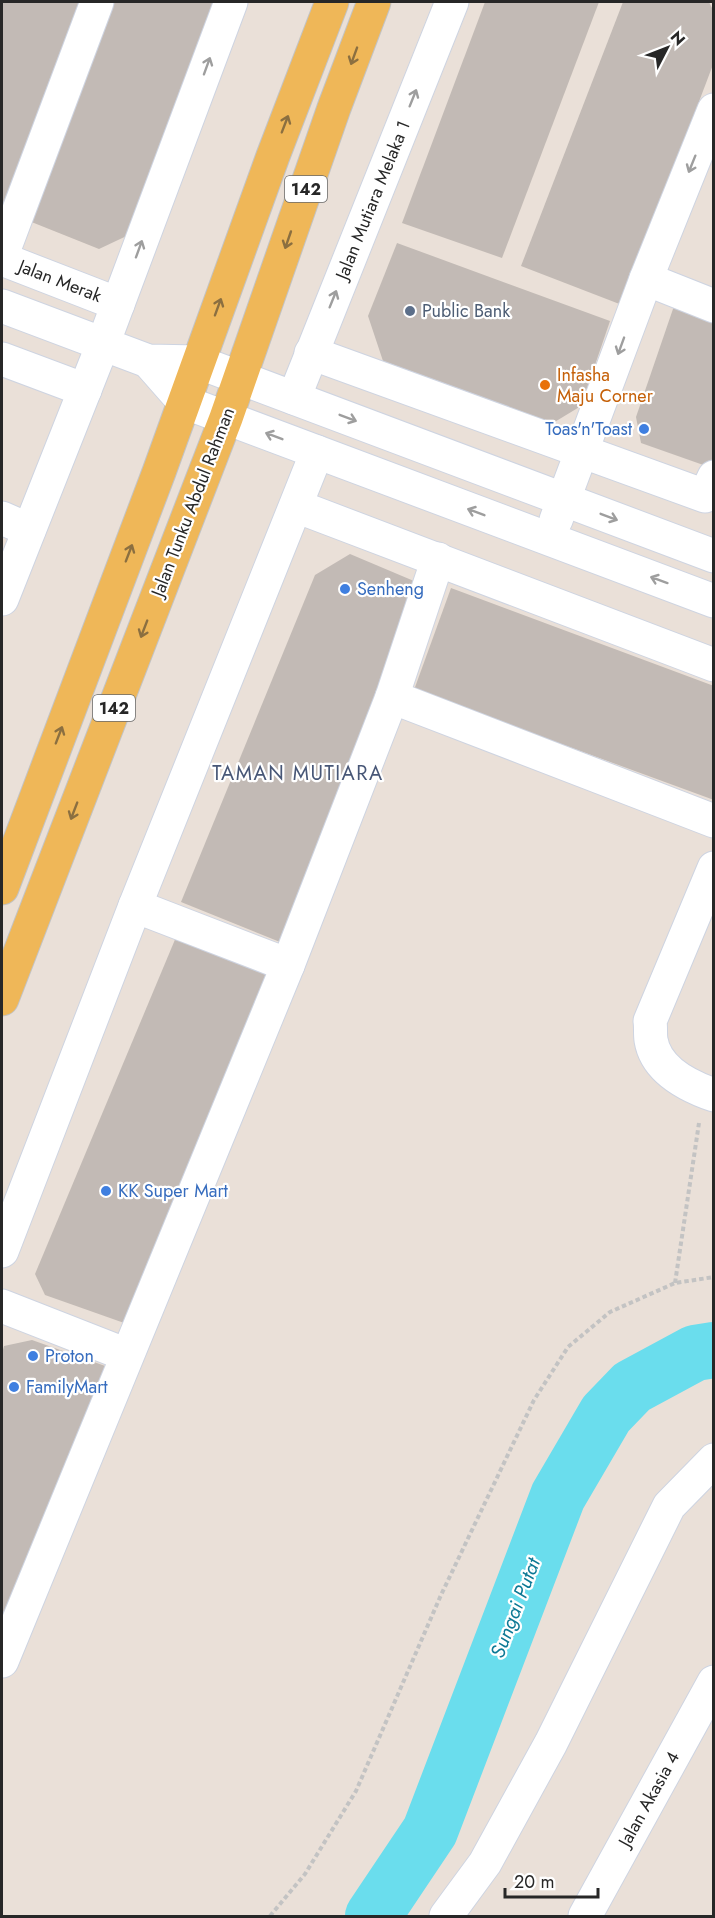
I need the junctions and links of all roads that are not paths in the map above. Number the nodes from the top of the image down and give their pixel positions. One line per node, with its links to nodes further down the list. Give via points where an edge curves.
1 (97, 2): 7 (street)
2 (231, 2): 9 (street, one-way to 2)
3 (332, 2): 16 (main road, 142, one-way to 3)
4 (374, 2): 17 (main road, Jalan Tunku Abdul Rahman / 142, one-way to 17)
5 (452, 2): 13 (street, Jalan Mutiara Melaka 1, one-way to 5)
6 (714, 110): 8 (street, one-way to 8)
7 (2, 257): 9 (street, Jalan Merak)
8 (646, 279): 11 (street); 22 (street, one-way to 22)
9 (118, 304): 12 (street)
10 (2, 306): 12 (street)
11 (714, 306)
12 (103, 344): 15 (street); 18 (street)
13 (311, 353): 19 (street, Jalan Mutiara Melaka 1); 22 (street)
14 (2, 359): 18 (street)
15 (148, 361): 16 (street); 20 (street)
16 (198, 362): 17 (street); 20 (main road, 142)
17 (240, 377): 19 (street); 21 (main road, Jalan Tunku Abdul Rahman / 142)
18 (85, 390): 27 (street)
19 (294, 398): 25 (street, one-way to 25)
20 (184, 402): 21 (street); 37 (main road, 142, one-way to 20)
21 (226, 418): 23 (street, one-way to 21); 40 (main road, Jalan Tunku Abdul Rahman / 142, one-way to 40)
22 (582, 451): 24 (street); 25 (street)
23 (317, 452): 26 (street); 28 (street, one-way to 23)
24 (709, 486)
25 (563, 500): 28 (street); 29 (street, one-way to 29)
26 (296, 506): 30 (street); 38 (street)
27 (15, 524): 31 (street)
28 (549, 539): 32 (street, one-way to 28)
29 (714, 556)
30 (438, 559): 33 (street); 34 (street)
31 (2, 598)
32 (714, 601)
33 (714, 665)
34 (392, 697): 35 (street); 39 (street)
35 (714, 821)
36 (714, 868): 41 (street, via 650,1021 651,1041 658,1059 691,1087)
37 (2, 888)
38 (135, 906): 39 (street); 42 (street)
39 (288, 965): 44 (street)
40 (2, 999)
41 (709, 1093)
42 (2, 1251)
43 (2, 1306): 44 (street)
44 (127, 1355): 46 (street)
45 (714, 1460): 48 (street, via 669,1506 551,1743 485,1863)
46 (2, 1662)
47 (714, 1682): 49 (street, Jalan Akasia 4)
48 (446, 1917)
49 (585, 1917)

